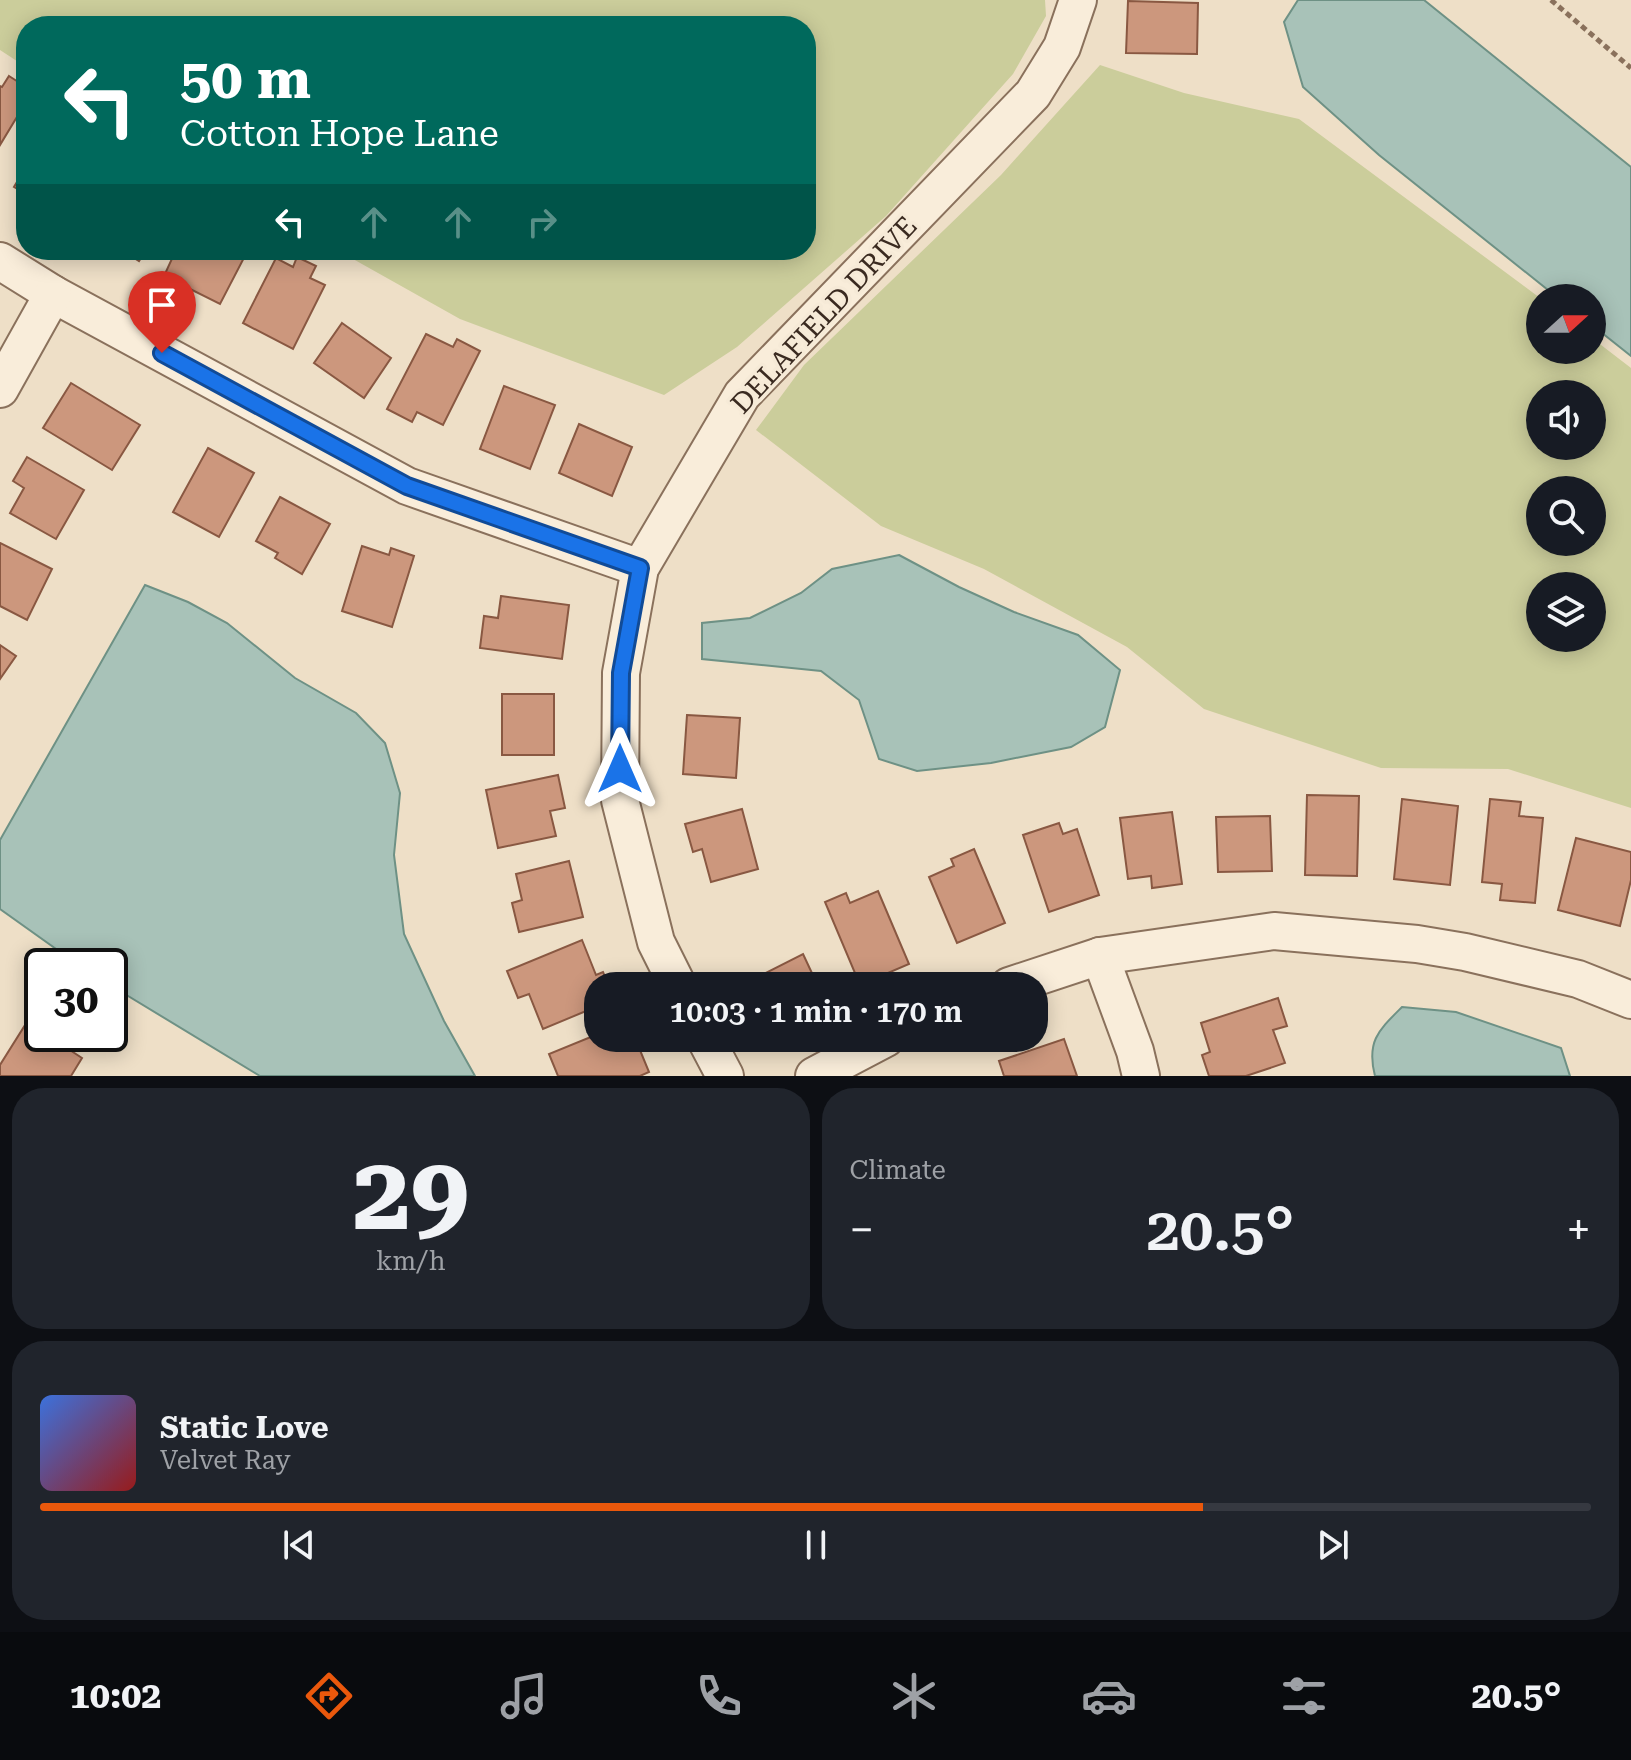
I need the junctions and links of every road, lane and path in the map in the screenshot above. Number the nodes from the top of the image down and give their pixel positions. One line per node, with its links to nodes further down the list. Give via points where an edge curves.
1 (1078, 0): 7 (street, DELAFIELD DRIVE, via 1062,47 1033,94 742,395)
2 (1551, 0): 3 (path)
3 (1631, 68)
4 (0, 261): 5 (street)
5 (53, 294): 6 (street); 7 (street, via 407,486)
6 (0, 389)
7 (640, 568): 9 (street, DELAFIELD DRIVE, via 621,673 620,800 656,942)
8 (1100, 956): 10 (street); 11 (street, via 1274,931 1465,952 1578,979); 16 (street)
9 (671, 972)
10 (1048, 973)
11 (1631, 1000)
12 (712, 1052): 14 (street)
13 (859, 1052): 15 (street)
14 (725, 1076)
15 (814, 1076)
16 (1141, 1076)

